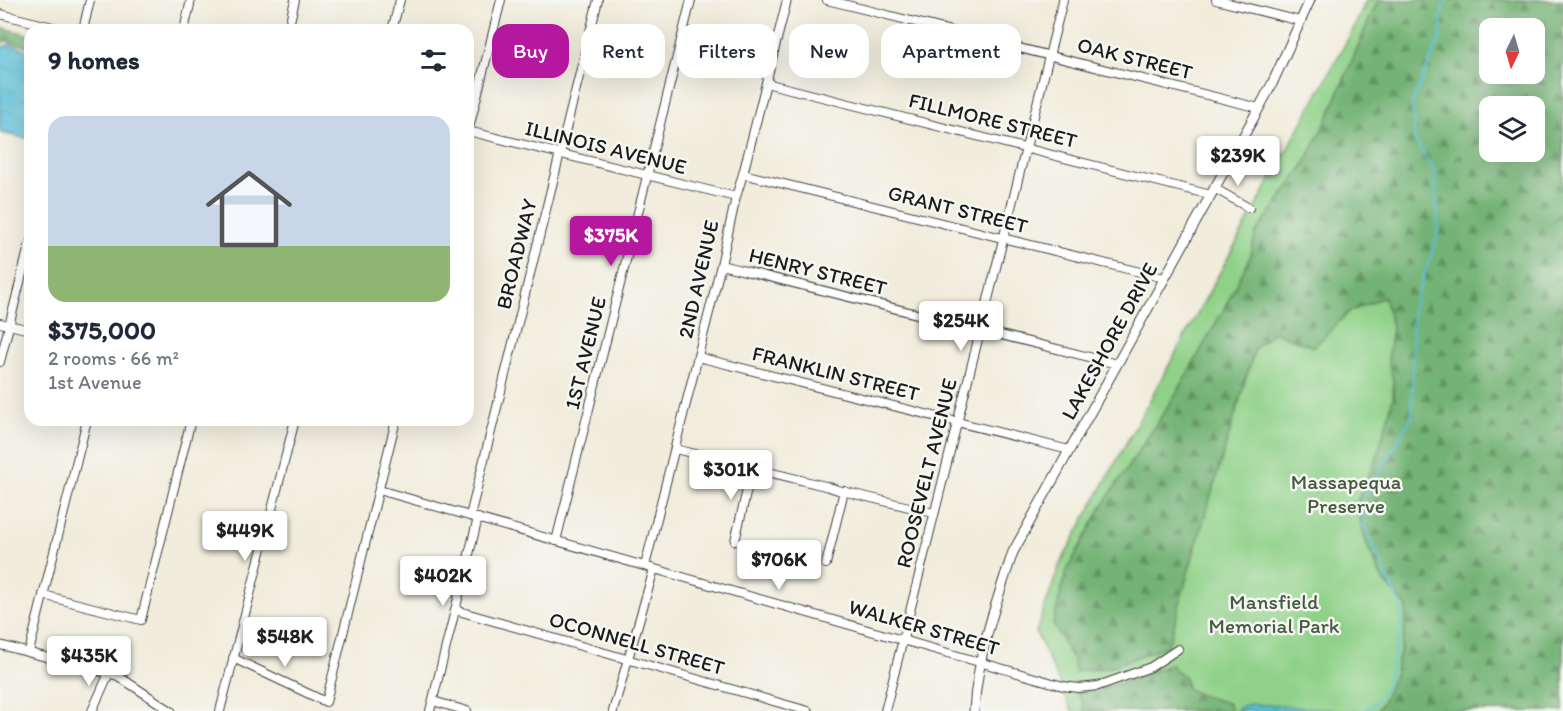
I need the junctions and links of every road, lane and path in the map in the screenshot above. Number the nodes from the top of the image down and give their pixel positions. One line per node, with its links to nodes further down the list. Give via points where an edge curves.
1 (90, 0): 16 (street)
2 (191, 0): 17 (street)
3 (296, 0): 18 (street)
4 (399, 0): 19 (street)
5 (501, 0): 22 (street)
6 (598, 0): 26 (street, BROADWAY)
7 (691, 0): 28 (street, 1ST AVENUE)
8 (787, 0): 21 (street, 2ND AVENUE)
9 (827, 0): 20 (street, OAK STREET)
10 (1063, 0): 20 (street, ROOSEVELT AVENUE)
11 (1216, 0): 14 (street)
12 (1310, 0): 14 (street, LAKESHORE DRIVE)
13 (0, 14): 15 (street)
14 (1300, 21): 23 (street, LAKESHORE DRIVE)
15 (40, 24)
16 (84, 24)
17 (185, 24)
18 (290, 24)
19 (393, 24)
20 (1049, 55): 23 (street, OAK STREET); 25 (street, ROOSEVELT AVENUE)
21 (766, 82): 25 (street, FILLMORE STREET); 27 (street, 2ND AVENUE)
22 (474, 107)
23 (1259, 108): 29 (street, LAKESHORE DRIVE)
24 (474, 132): 26 (street, ILLINOIS AVENUE)
25 (1026, 147): 29 (street, FILLMORE STREET); 32 (street, ROOSEVELT AVENUE)
26 (560, 154): 28 (street, ILLINOIS AVENUE); 54 (street, BROADWAY)
27 (743, 174): 30 (street, 2ND AVENUE); 32 (street, GRANT STREET)
28 (648, 175): 30 (street, ILLINOIS AVENUE); 56 (street, 1ST AVENUE)
29 (1213, 192): 31 (street, FILLMORE STREET); 35 (street, LAKESHORE DRIVE)
30 (736, 197): 33 (street, 2ND AVENUE)
31 (1249, 208)
32 (1003, 239): 35 (street, GRANT STREET); 39 (street, ROOSEVELT AVENUE)
33 (721, 265): 39 (street, HENRY STREET); 40 (street, 2ND AVENUE)
34 (24, 266): 37 (street)
35 (1164, 278): 42 (street, LAKESHORE DRIVE)
36 (0, 323): 37 (street)
37 (9, 325): 38 (street); 41 (street)
38 (24, 329)
39 (980, 330): 42 (street, HENRY STREET); 43 (street, ROOSEVELT AVENUE)
40 (698, 357): 43 (street, FRANKLIN STREET); 48 (street, 2ND AVENUE)
41 (0, 362)
42 (1117, 364): 49 (street, LAKESHORE DRIVE)
43 (957, 422): 49 (street, FRANKLIN STREET); 53 (street, ROOSEVELT AVENUE)
44 (85, 426): 61 (street)
45 (190, 426): 61 (street, via 141,620)
46 (293, 426): 67 (street)
47 (395, 426): 51 (street)
48 (675, 448): 50 (street); 59 (street, 2ND AVENUE)
49 (1070, 450): 69 (street, LAKESHORE DRIVE, via 1013,552)
50 (752, 468): 52 (street); 57 (street)
51 (379, 490): 54 (street, WALKER STREET); 67 (street, via 326,702)
52 (844, 491): 53 (street); 58 (street)
53 (934, 513): 63 (street, ROOSEVELT AVENUE)
54 (470, 516): 55 (street, WALKER STREET)
55 (478, 518): 56 (street, WALKER STREET); 62 (street)
56 (556, 541): 59 (street, WALKER STREET)
57 (735, 541)
58 (826, 564)
59 (645, 566): 60 (street, WALKER STREET)
60 (654, 569): 63 (street, WALKER STREET); 68 (street)
61 (43, 595): 66 (street)
62 (455, 610): 68 (street, OCONNELL STREET); 71 (street)
63 (903, 640): 69 (street, WALKER STREET); 79 (street, ROOSEVELT AVENUE)
64 (0, 645): 66 (street)
65 (1178, 649): 69 (street, WALKER STREET, via 1151,667 1089,687 1062,686)
66 (29, 652): 70 (street)
67 (233, 658): 74 (street)
68 (628, 659): 77 (street); 78 (street, OCONNELL STREET)
69 (981, 662): 80 (street, LAKESHORE DRIVE)
70 (109, 673): 72 (street); 73 (street)
71 (433, 701): 75 (street); 76 (street)
72 (92, 711)
73 (171, 711)
74 (220, 711)
75 (430, 711)
76 (467, 711)
77 (614, 711)
78 (808, 711)
79 (885, 711)
80 (974, 711)

